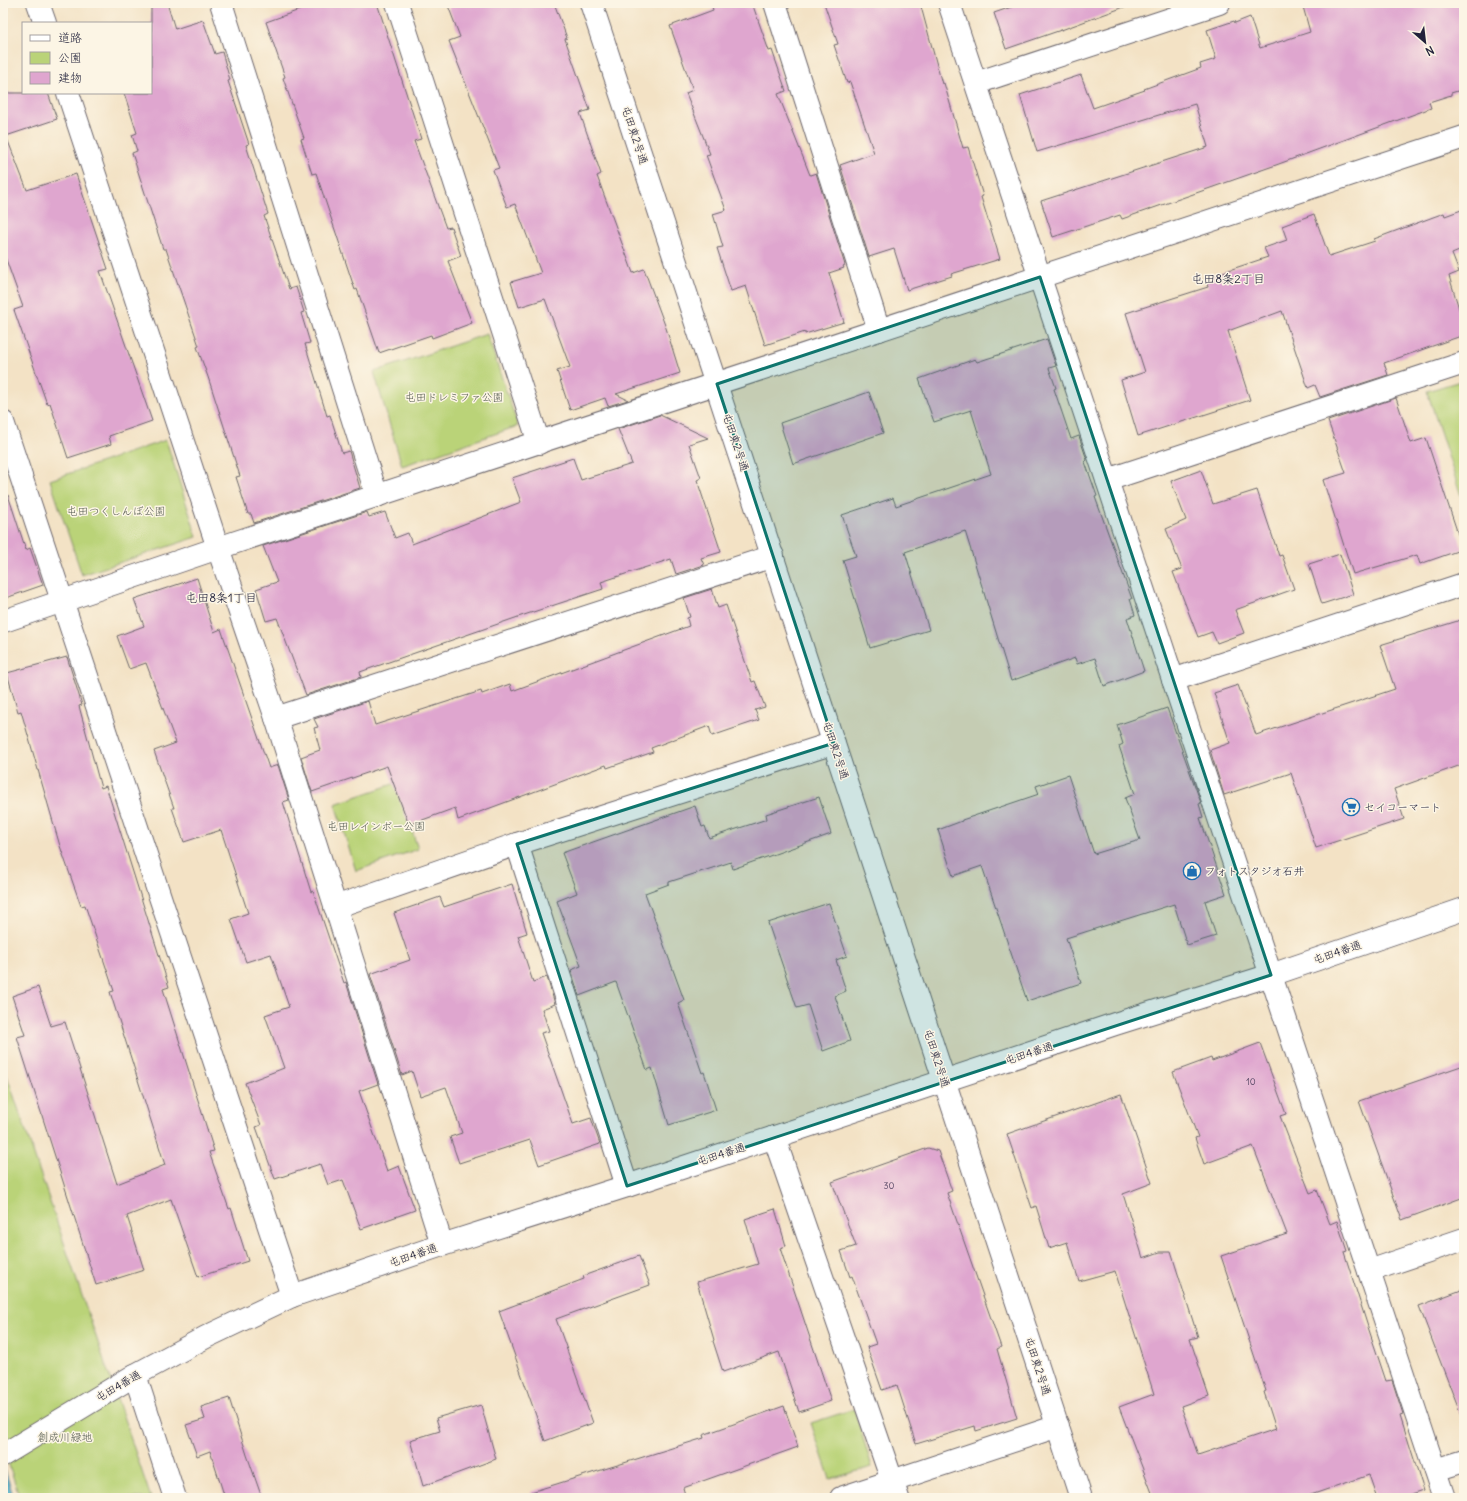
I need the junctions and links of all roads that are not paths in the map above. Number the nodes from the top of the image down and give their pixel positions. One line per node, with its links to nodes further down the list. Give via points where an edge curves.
1 (38, 3): 8 (street)
2 (221, 3): 19 (street)
3 (397, 3): 17 (street)
4 (591, 3): 15 (street, 屯田東2号通)
5 (774, 3): 13 (street)
6 (949, 3): 9 (street)
7 (1219, 3): 9 (street)
8 (45, 22)
9 (976, 83): 12 (street)
10 (68, 94): 20 (street)
11 (1464, 137): 12 (street)
12 (1040, 277): 13 (street); 18 (street)
13 (879, 330): 15 (street)
14 (1464, 363): 18 (street)
15 (717, 384): 17 (street); 21 (street, 屯田東2号通)
16 (3, 422): 23 (street)
17 (539, 443): 19 (street)
18 (1107, 480): 25 (street)
19 (377, 496): 20 (street)
20 (218, 548): 23 (street); 26 (street)
21 (773, 556): 26 (street); 27 (street, 屯田東2号通)
22 (1464, 584): 25 (street)
23 (61, 601): 24 (street); 38 (street)
24 (4, 621)
25 (1173, 680): 31 (street)
26 (276, 718): 29 (street)
27 (834, 743): 28 (street); 32 (street, 屯田東2号通)
28 (517, 844): 29 (street); 34 (street)
29 (335, 907): 36 (street)
30 (1464, 909): 31 (street, 屯田4番通)
31 (1271, 975): 32 (street, 屯田4番通); 37 (street)
32 (944, 1081): 33 (street, 屯田4番通); 40 (street, 屯田東2号通)
33 (774, 1137): 34 (street, 屯田4番通); 44 (street)
34 (627, 1186): 36 (street, 屯田4番通)
35 (1464, 1239): 37 (street)
36 (442, 1245): 38 (street, 屯田4番通)
37 (1369, 1271): 43 (street)
38 (292, 1296): 39 (street, 屯田4番通, via 206,1336)
39 (135, 1375): 41 (street, 屯田4番通); 45 (street)
40 (1058, 1426): 44 (street); 47 (street, 屯田東2号通)
41 (3, 1455)
42 (1464, 1461): 43 (street)
43 (1435, 1470): 48 (street)
44 (895, 1490): 46 (street)
45 (175, 1498)
46 (841, 1498)
47 (1081, 1498)
48 (1444, 1498)

